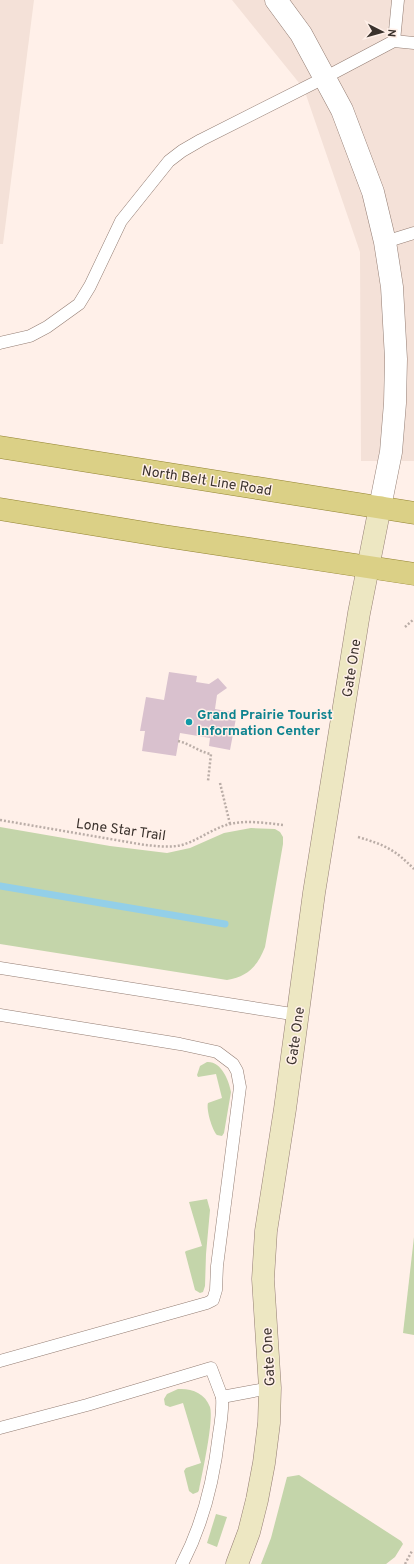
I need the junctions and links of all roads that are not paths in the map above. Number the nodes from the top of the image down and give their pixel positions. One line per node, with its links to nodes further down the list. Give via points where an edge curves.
1 (276, 0): 5 (street, via 300,34)
2 (398, 0): 3 (lane)
3 (394, 41): 4 (lane); 5 (lane)
4 (414, 43)
5 (324, 78): 7 (street, via 353,136 373,192); 8 (lane, via 201,140 169,161 121,221 90,286 78,304 42,330 30,336)
6 (414, 233): 7 (lane)
7 (385, 242): 10 (street, via 392,286 396,358 391,452)
8 (0, 343)
9 (0, 447): 10 (main road, North Belt Line Road)
10 (380, 507): 12 (main road, North Belt Line Road); 13 (street, Gate One)
11 (0, 509): 13 (main road)
12 (414, 513)
13 (368, 567): 14 (main road); 17 (street, Gate One, via 314,893)
14 (414, 574)
15 (0, 968): 17 (lane)
16 (0, 1015): 18 (lane, via 217,1052 233,1064 240,1087 213,1300 161,1317)
17 (298, 1015): 19 (street, Gate One, via 264,1256 263,1279)
18 (0, 1361)
19 (270, 1388): 20 (lane); 23 (street, Gate One, via 270,1423 264,1464 249,1532)
20 (222, 1397): 21 (lane, via 211,1368); 22 (lane, via 222,1414 212,1479 192,1544)
21 (0, 1428)
22 (182, 1564)
23 (237, 1564)

